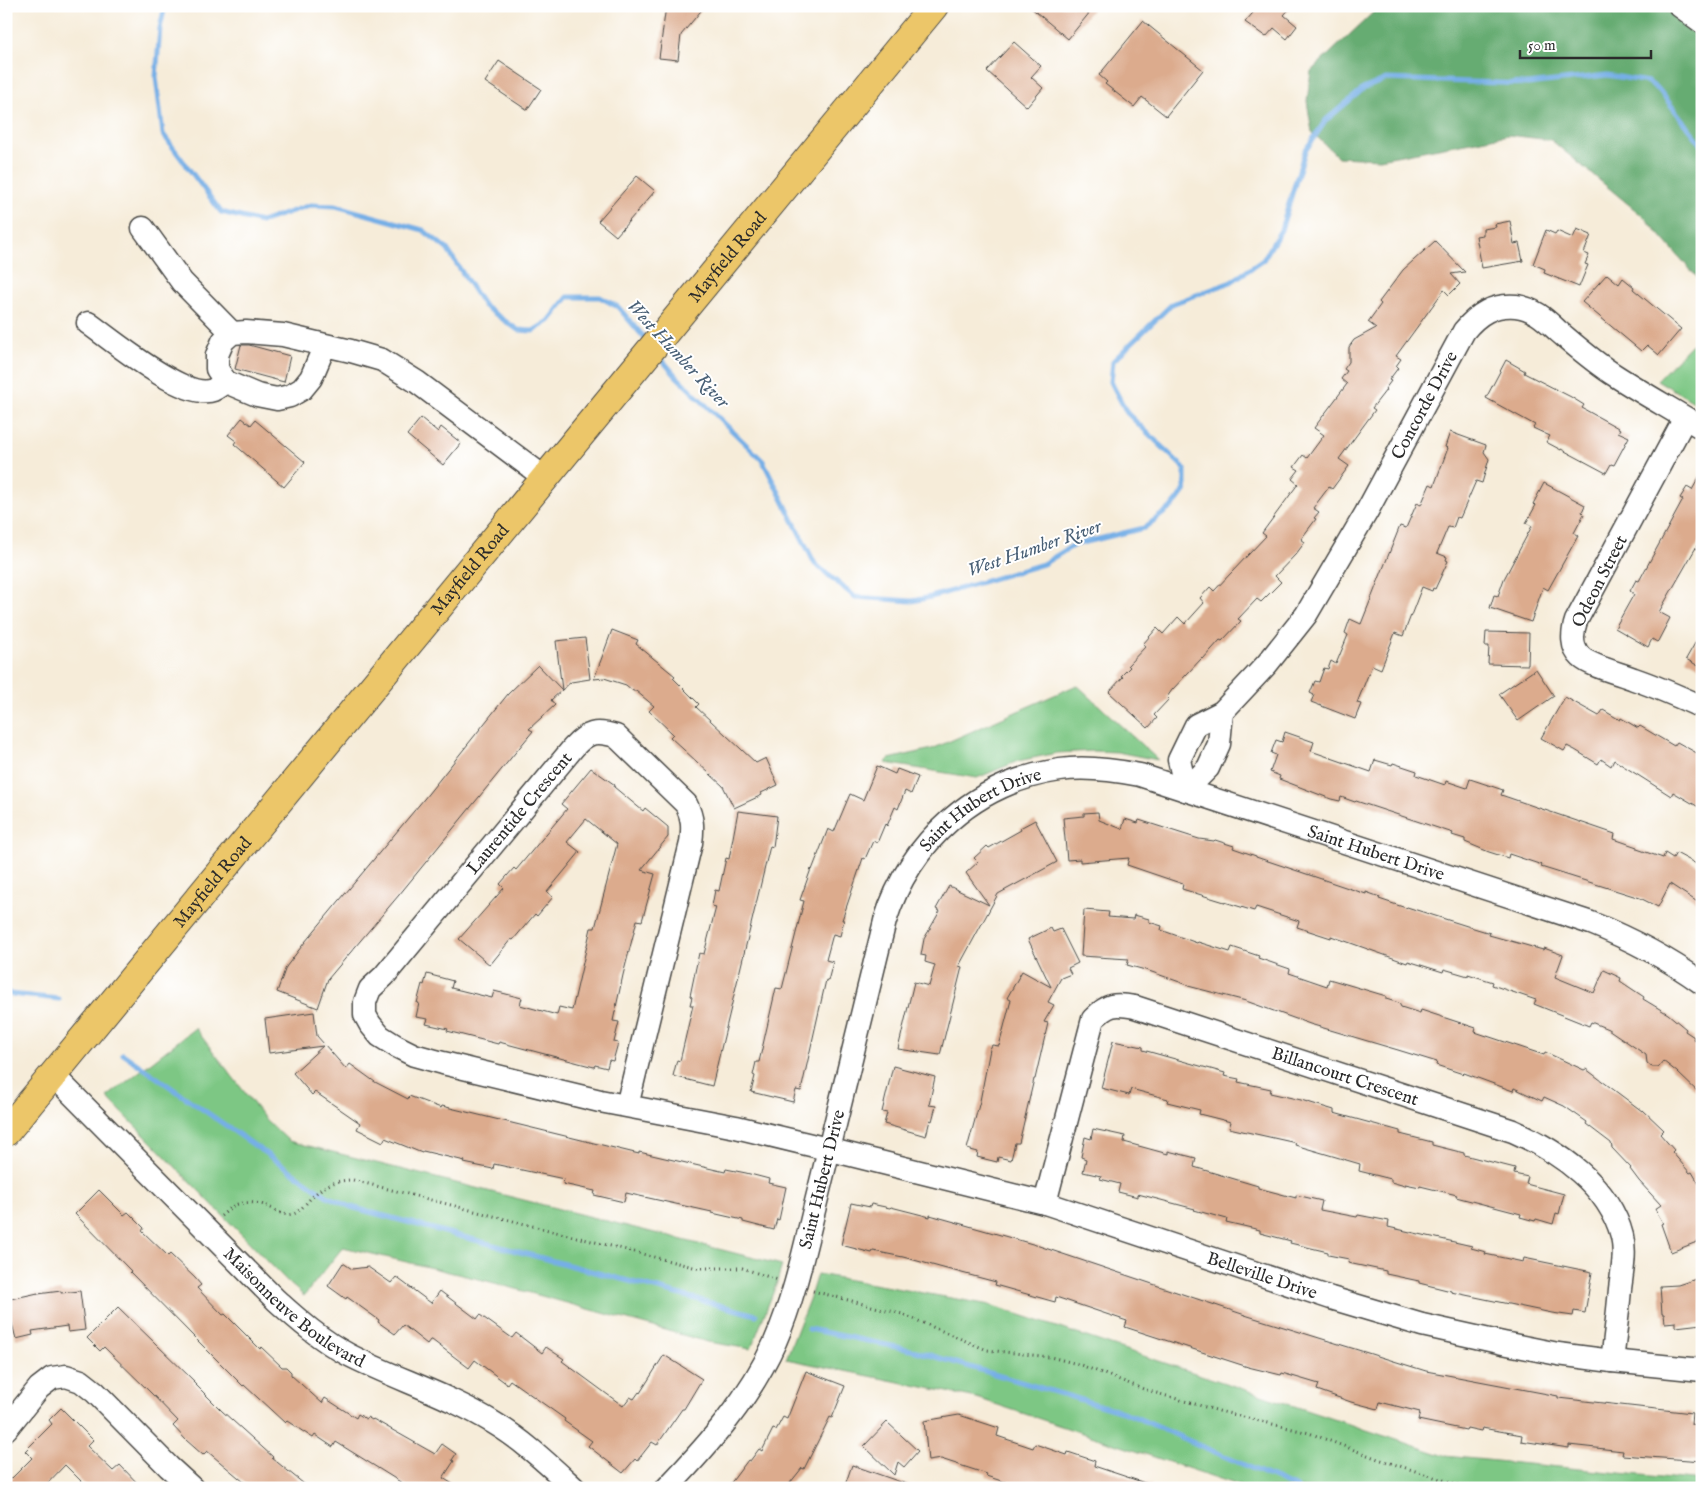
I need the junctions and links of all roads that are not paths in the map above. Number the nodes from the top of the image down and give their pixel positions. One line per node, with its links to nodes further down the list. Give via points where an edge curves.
1 (934, 6): 10 (main road, Mayfield Road)
2 (1680, 6): 3 (street)
3 (1702, 22)
4 (143, 228): 6 (street, via 182,282)
5 (88, 323): 8 (street, via 165,378 192,390 212,391)
6 (232, 333): 7 (street, via 283,335); 8 (street, via 223,341 217,355 217,369)
7 (325, 345): 8 (street, via 311,378 290,396 277,399 256,395); 10 (street, via 382,360 417,382)
8 (226, 382)
9 (1693, 423): 11 (street, Odeon Street, via 1576,621 1573,636 1574,647 1586,660); 12 (street, Concorde Drive, via 1615,376 1532,310 1518,306 1495,307 1473,320 1306,615 1267,664 1222,712 1219,744 1208,768)
10 (546, 478): 14 (main road, Mayfield Road)
11 (1702, 707)
12 (1186, 790): 13 (street, Saint Hubert Drive, via 1591,923 1651,950); 17 (street, Saint Hubert Drive, via 1116,771 1061,770 998,788 964,808 940,830 912,863 890,904)
13 (1702, 983)
14 (53, 1075): 16 (main road, Mayfield Road); 23 (street, Maisonneuve Boulevard, via 305,1326 348,1354 494,1422)
15 (627, 1106): 15 (street, Laurentide Crescent, via 691,843 692,816 686,804 616,736 592,733 573,748 370,989 365,1015 380,1036 414,1054 526,1084); 17 (street, Laurentide Crescent)
16 (6, 1132)
17 (829, 1149): 18 (street, Belleville Drive); 24 (street, Saint Hubert Drive, via 790,1302 772,1347 730,1417)
18 (1045, 1203): 19 (street, Belleville Drive, via 1330,1298 1422,1325 1503,1344); 19 (street, Billancourt Crescent, via 1093,1019 1107,1006 1120,1004 1135,1008 1513,1131 1558,1155 1594,1187 1615,1218 1622,1237 1624,1260)
19 (1612, 1361): 20 (street, Belleville Drive)
20 (1702, 1370)
21 (6, 1429): 22 (street, via 39,1388 52,1378 66,1376 81,1381 95,1392)
22 (192, 1488)
23 (574, 1488)
24 (667, 1488)

